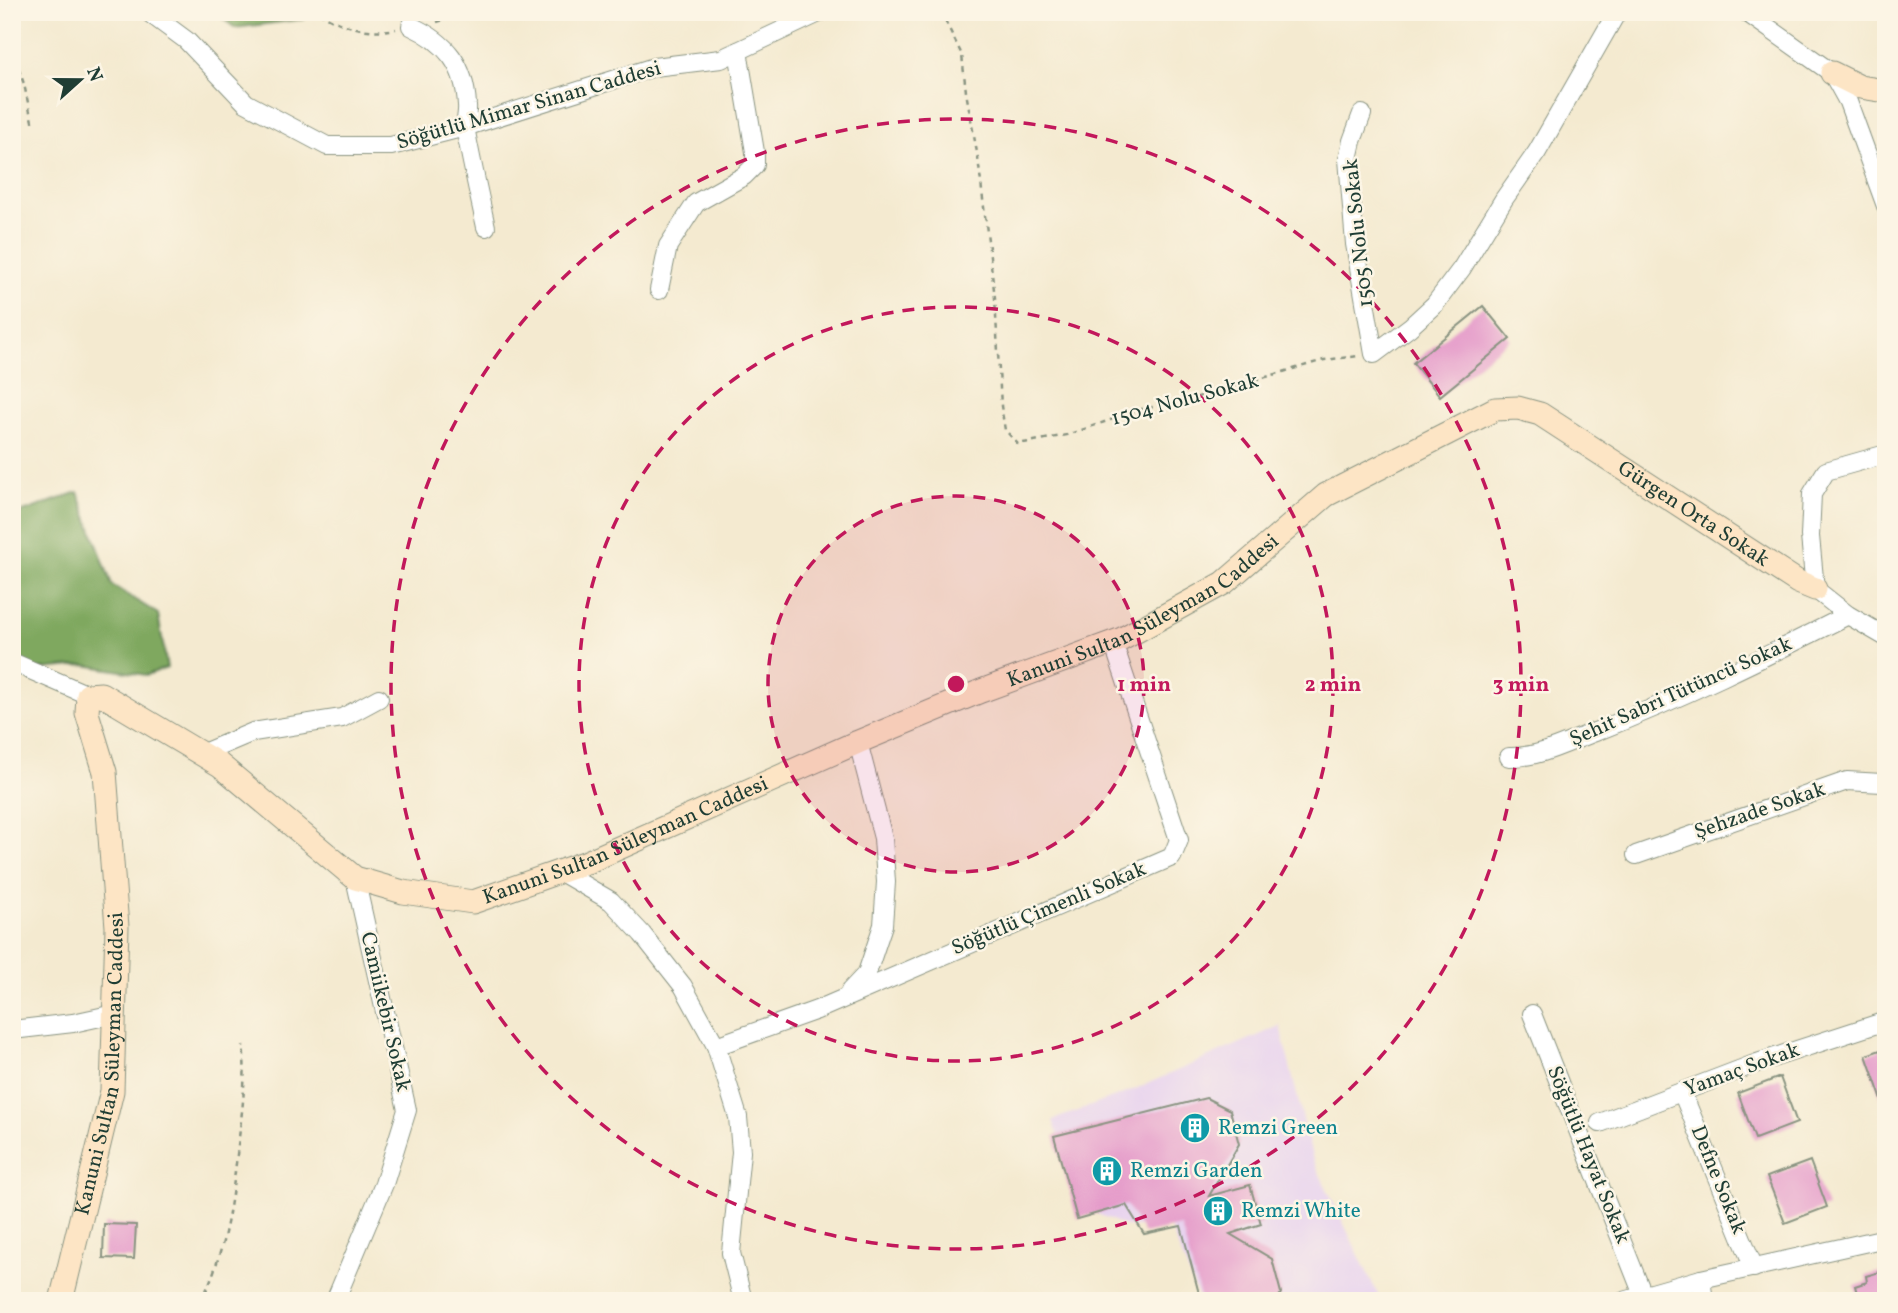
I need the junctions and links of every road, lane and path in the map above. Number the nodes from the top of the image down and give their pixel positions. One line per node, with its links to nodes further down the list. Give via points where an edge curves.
1 (148, 12): 13 (street, Söğütlü Mimar Sinan Caddesi, via 186,40 246,103 327,146 391,146)
2 (821, 12): 8 (street, Söğütlü Mimar Sinan Caddesi)
3 (941, 12): 17 (path, 1504 Nolu Sokak, via 962,55 996,298 1000,406 1005,430 1018,444 1066,435 1142,409 1324,360)
4 (1617, 12): 17 (street, via 1537,152 1462,268 1435,304)
5 (1746, 12): 9 (street)
6 (411, 26): 13 (street, via 432,35 460,70 467,105)
7 (12, 50): 12 (path)
8 (738, 51): 13 (street, Söğütlü Mimar Sinan Caddesi, via 721,59 654,67); 16 (street, via 755,165 696,203 668,246)
9 (1832, 73): 10 (street, via 1860,87); 14 (street, via 1848,102)
10 (1886, 91)
11 (1362, 114): 17 (street, 1505 Nolu Sokak, via 1348,159 1355,244)
12 (33, 125)
13 (465, 127): 15 (street)
14 (1886, 206)
15 (486, 227)
16 (659, 290)
17 (1374, 354)
18 (1494, 409): 20 (street, Gürgen Orta Sokak, via 1518,408 1540,414); 23 (street, Kanuni Sultan Süleyman Caddesi, via 1326,495 1224,583)
19 (1886, 454): 20 (street, via 1826,471 1818,481 1812,494 1810,536)
20 (1815, 589): 21 (street, Gürgen Orta Sokak)
21 (1848, 615): 22 (street, Gürgen Orta Sokak); 29 (street, Şehit Sabri Tütüncü Sokak, via 1619,722 1534,755)
22 (1886, 637)
23 (1114, 642): 27 (street, Kanuni Sultan Süleyman Caddesi); 34 (street, Söğütlü Çimenli Sokak, via 1179,840 1172,857)
24 (12, 662): 25 (street)
25 (88, 695): 28 (street, Kanuni Sultan Süleyman Caddesi, via 101,694); 35 (street, Kanuni Sultan Süleyman Caddesi, via 87,713 105,772 117,927)
26 (379, 698): 28 (street, via 342,718 253,732)
27 (858, 741): 32 (street, Kanuni Sultan Süleyman Caddesi); 34 (street, via 883,838 886,882 883,925 867,974)
28 (201, 754): 33 (street, Kanuni Sultan Süleyman Caddesi)
29 (1509, 757)
30 (1886, 786): 31 (street, Şehzade Sokak, via 1847,781)
31 (1636, 855)
32 (561, 872): 33 (street, Kanuni Sultan Süleyman Caddesi, via 473,902 403,892); 40 (street, via 611,901 642,934 683,986)
33 (355, 878): 49 (street, Camiikebir Sokak, via 407,1110 384,1184)
34 (843, 999): 40 (street, Söğütlü Çimenli Sokak)
35 (114, 1014): 38 (street); 47 (street, Kanuni Sultan Süleyman Caddesi, via 112,1091)
36 (1532, 1014): 46 (street, Söğütlü Hayat Sokak)
37 (1886, 1021): 41 (street, Yamaç Sokak)
38 (12, 1030)
39 (243, 1045): 48 (path, via 246,1089 235,1180 217,1268)
40 (716, 1046): 50 (street, via 738,1117 741,1152 731,1253)
41 (1682, 1092): 42 (street, Yamaç Sokak); 44 (street, Defne Sokak)
42 (1600, 1123)
43 (1886, 1238): 44 (street)
44 (1754, 1268): 45 (street)
45 (1701, 1279): 46 (street); 52 (street)
46 (1643, 1296): 51 (street)
47 (61, 1301)
48 (201, 1301)
49 (335, 1301)
50 (743, 1301)
51 (1624, 1301)
52 (1704, 1301)

